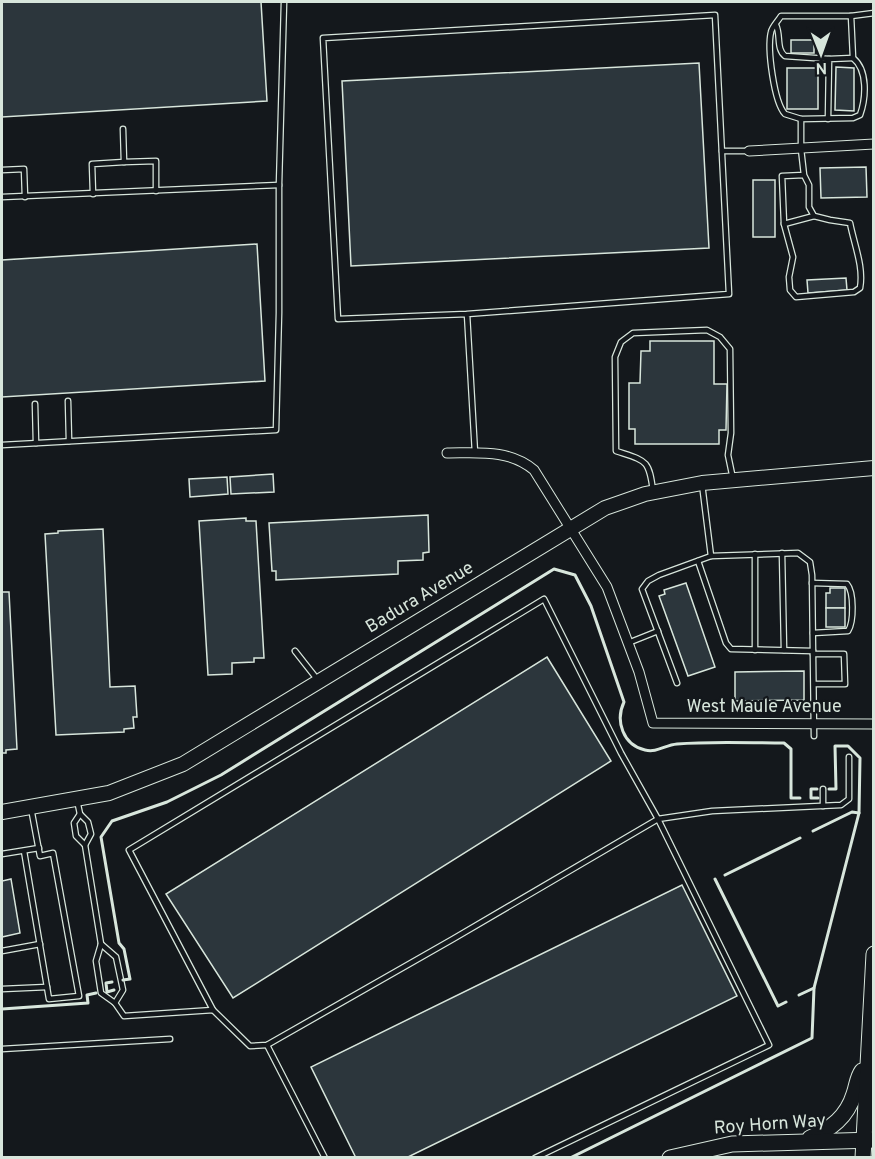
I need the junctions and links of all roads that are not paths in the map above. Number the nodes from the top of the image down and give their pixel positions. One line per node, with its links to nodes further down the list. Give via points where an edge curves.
1 (284, 2): 25 (lane)
2 (873, 13): 3 (lane)
3 (851, 16): 4 (lane, via 781,16); 5 (lane)
4 (776, 25): 6 (lane, via 780,50 785,56); 15 (lane, via 771,31 772,81 777,103 785,114)
5 (853, 58): 6 (lane); 10 (lane, via 860,67)
6 (828, 59): 7 (lane)
7 (828, 82): 8 (lane); 11 (lane)
8 (836, 83)
9 (855, 83): 10 (lane)
10 (863, 83): 14 (lane)
11 (828, 101): 12 (lane); 16 (lane)
12 (836, 101)
13 (855, 101): 14 (lane)
14 (863, 101): 16 (lane, via 860,115)
15 (801, 119): 16 (lane); 19 (lane)
16 (828, 119)
17 (123, 129): 22 (lane)
18 (873, 144): 19 (street)
19 (801, 149): 21 (street); 24 (lane)
20 (722, 151): 21 (lane); 32 (lane, via 729,294); 32 (lane, via 715,15 323,38 338,319)
21 (749, 151)
22 (124, 162): 26 (lane, via 156,161); 27 (lane, via 92,164)
23 (2, 170): 28 (lane, via 24,169)
24 (804, 175): 30 (lane); 31 (lane, via 782,176)
25 (279, 186): 26 (lane); 35 (lane, via 276,430)
26 (156, 191): 27 (lane)
27 (93, 194): 28 (lane)
28 (25, 196): 29 (lane)
29 (2, 197)
30 (814, 216): 31 (lane); 31 (lane, via 850,223 860,269 860,288 854,292 796,297 790,290 792,257)
31 (784, 224)
32 (467, 314): 39 (lane)
33 (68, 401): 35 (lane)
34 (35, 404): 36 (lane)
35 (69, 441): 36 (lane)
36 (36, 443): 37 (lane)
37 (2, 445)
38 (447, 453): 39 (street)
39 (475, 453): 44 (street, via 510,455 526,463)
40 (873, 468): 41 (main road, Badura Avenue)
41 (733, 479): 42 (main road, Badura Avenue); 43 (lane, via 728,455 730,349 707,330 633,333 621,342 615,357 616,451 646,463)
42 (702, 483): 43 (main road, Badura Avenue); 47 (lane)
43 (654, 492): 44 (main road, Badura Avenue, via 605,508)
44 (570, 528): 52 (street, via 607,587); 57 (main road, Badura Avenue)
45 (782, 553): 46 (lane); 49 (lane, via 798,553 810,562); 54 (lane)
46 (755, 554): 47 (lane); 53 (lane)
47 (711, 556): 48 (lane)
48 (698, 561): 50 (lane, via 658,574 642,588); 53 (lane, via 726,643 731,649)
49 (812, 583): 51 (lane); 51 (lane, via 847,584 852,625 848,631)
50 (658, 631): 52 (lane); 58 (lane)
51 (813, 633): 56 (lane)
52 (628, 643): 60 (street, West Maule Avenue, via 653,723)
53 (755, 650): 54 (lane)
54 (784, 650): 56 (lane)
55 (295, 651): 57 (lane)
56 (813, 652): 59 (lane); 59 (lane, via 844,654 845,684)
57 (319, 681): 66 (main road, Badura Avenue, via 183,764 109,793)
58 (677, 683)
59 (814, 684): 60 (lane)
60 (814, 724): 61 (street, West Maule Avenue); 62 (lane)
61 (873, 724)
62 (814, 736)
63 (849, 757): 67 (lane, via 849,799 841,805)
64 (823, 789): 67 (lane)
65 (805, 798): 68 (lane)
66 (77, 799): 69 (main road, Badura Avenue); 71 (lane)
67 (823, 806): 68 (lane)
68 (805, 807): 72 (lane, via 712,811)
69 (31, 808): 70 (main road, Badura Avenue); 74 (lane)
70 (2, 812)
71 (80, 814): 73 (lane, via 88,822 91,834); 73 (lane, via 74,823 76,836)
72 (658, 819): 84 (lane, via 544,598 129,850); 86 (lane); 92 (lane, via 770,1045)
73 (85, 845): 78 (lane)
74 (39, 848): 75 (lane); 81 (lane, via 40,856 53,853 79,996 49,999)
75 (24, 851): 76 (lane); 77 (lane)
76 (2, 854)
77 (40, 944): 79 (lane); 81 (lane)
78 (101, 944): 83 (lane, via 96,961 101,993); 83 (lane, via 116,957 118,965 123,990)
79 (2, 951)
80 (873, 954): 88 (main road)
81 (47, 987): 82 (lane)
82 (2, 989)
83 (115, 1003): 84 (lane, via 124,1016)
84 (213, 1010): 86 (lane, via 250,1046)
85 (170, 1039): 87 (lane)
86 (267, 1045): 91 (lane)
87 (2, 1048)
88 (868, 1064): 89 (main road); 90 (main road, via 858,1076 851,1104 843,1116 823,1132)
89 (869, 1140): 90 (main road, Roy Horn Way); 94 (main road)
90 (801, 1141): 93 (main road, Roy Horn Way, via 732,1144)
91 (325, 1158)
92 (535, 1158)
93 (670, 1158)
94 (863, 1158)

